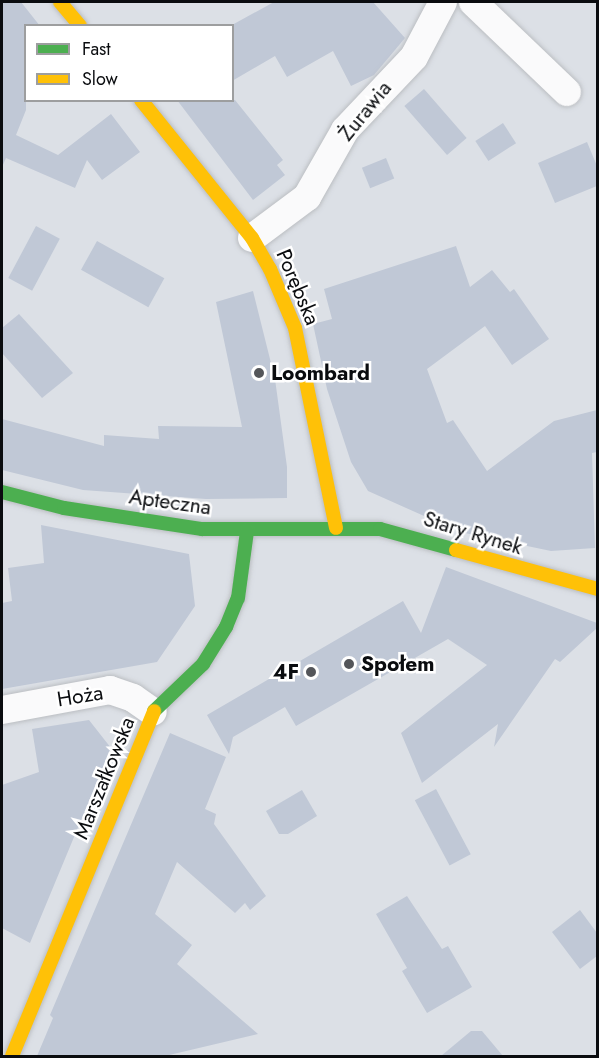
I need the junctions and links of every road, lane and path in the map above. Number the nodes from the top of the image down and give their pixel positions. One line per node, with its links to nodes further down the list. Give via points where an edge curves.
1 (60, 2): 4 (street)
2 (443, 2): 7 (street, Żurawia, via 414,57 345,129 307,197)
3 (473, 2): 5 (street)
4 (78, 24)
5 (567, 92)
6 (143, 102): 7 (street, Porębska)
7 (252, 238): 9 (street, Porębska, via 295,328)
8 (2, 492): 10 (street, Apteczna, via 86,512 202,529)
9 (336, 528): 10 (street, Apteczna); 11 (street, Stary Rynek, via 380,529)
10 (247, 531): 13 (street, Marszałkowska, via 238,598 221,637 203,664)
11 (597, 589)
12 (2, 710): 13 (street, Hoża, via 110,690 133,698)
13 (153, 712): 14 (street, Marszałkowska)
14 (12, 1056)

